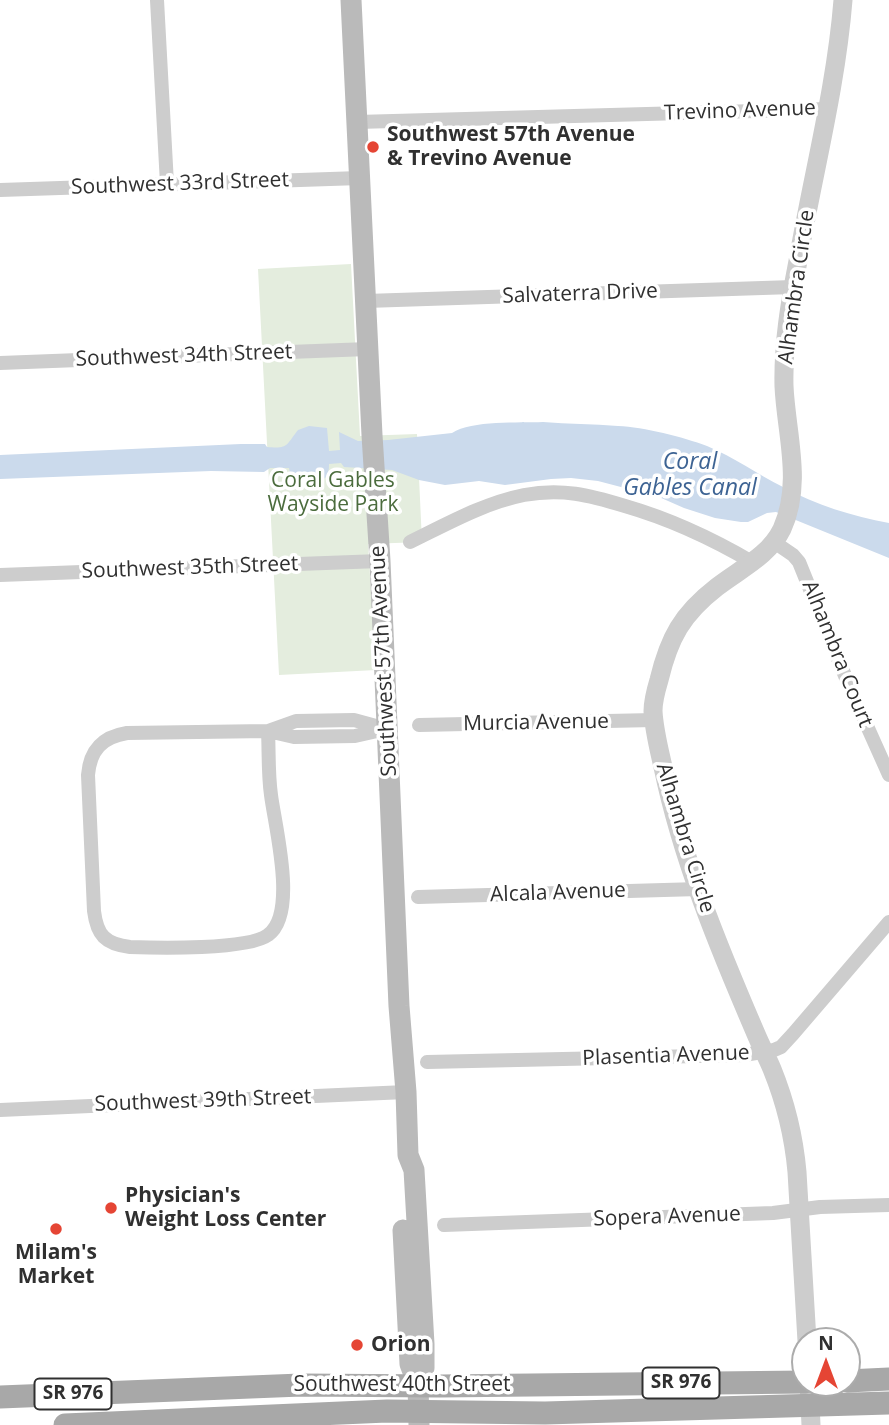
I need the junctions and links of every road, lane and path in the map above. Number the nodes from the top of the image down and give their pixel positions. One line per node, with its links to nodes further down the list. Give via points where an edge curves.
1 (157, 0): 7 (street)
2 (351, 0): 5 (main road, Southwest 57th Avenue)
3 (843, 0): 4 (street, Alhambra Circle)
4 (828, 109): 5 (street, Trevino Avenue); 9 (street, Alhambra Circle)
5 (357, 122): 6 (main road, Southwest 57th Avenue)
6 (360, 178): 7 (street, Southwest 33rd Street); 10 (main road, Southwest 57th Avenue)
7 (167, 184): 8 (street, Southwest 33rd Street)
8 (0, 190)
9 (793, 287): 10 (street, Salvaterra Drive); 14 (street, Alhambra Circle, via 784,377 792,488 786,521)
10 (366, 301): 11 (main road, Southwest 57th Avenue)
11 (368, 349): 12 (street, Southwest 34th Street); 15 (main road, Southwest 57th Avenue)
12 (0, 363)
13 (410, 542): 16 (street, via 498,502 563,492 598,497 671,521)
14 (774, 542): 16 (street, Alhambra Circle); 22 (street, Alhambra Court, via 799,562)
15 (380, 561): 17 (street, Southwest 35th Street); 20 (main road, Southwest 57th Avenue)
16 (752, 562): 18 (street, Alhambra Circle, via 708,594 681,623 663,660)
17 (0, 575)
18 (654, 720): 19 (street, Murcia Avenue); 23 (street, Alhambra Circle, via 669,797)
19 (419, 725)
20 (387, 729): 21 (street, via 354,720 296,722); 28 (main road, Southwest 57th Avenue)
21 (268, 731): 21 (street, via 127,733 98,746 88,767 88,786 94,911 98,930 106,939 130,947 221,946 256,941 272,932 279,921 283,895)
22 (889, 775)
23 (699, 889): 24 (street, Alcala Avenue); 26 (street, Alhambra Circle)
24 (418, 897)
25 (889, 922): 26 (street, Plasentia Avenue, via 781,1047)
26 (764, 1052): 27 (street, Plasentia Avenue); 31 (street, Alhambra Circle, via 795,1150)
27 (427, 1062)
28 (406, 1092): 29 (street, Southwest 39th Street); 36 (main road, Southwest 57th Avenue, via 408,1155 402,1171 424,1368)
29 (0, 1110)
30 (889, 1205): 31 (street, Sopera Avenue)
31 (800, 1210): 32 (street, Sopera Avenue); 33 (street, Alhambra Circle)
32 (444, 1225)
33 (806, 1327)
34 (889, 1379): 35 (main road)
35 (861, 1380)
36 (418, 1385): 37 (main road, Southwest 40th Street / SR 976); 40 (main road, Southwest 40th Street / SR 976); 42 (main road, Southwest 57th Avenue)
37 (146, 1391): 38 (main road, Southwest 40th Street / SR 976); 43 (main road)
38 (120, 1392): 39 (main road, Southwest 40th Street / SR 976); 44 (main road)
39 (0, 1397)
40 (809, 1399): 41 (main road, Southwest 40th Street / SR 976); 42 (main road, Southwest 40th Street / SR 976)
41 (889, 1403)
42 (419, 1418): 43 (main road, Southwest 40th Street / SR 976)
43 (119, 1422): 44 (main road, Southwest 40th Street / SR 976)
44 (91, 1424): 45 (main road, Southwest 40th Street / SR 976)
45 (65, 1425)

